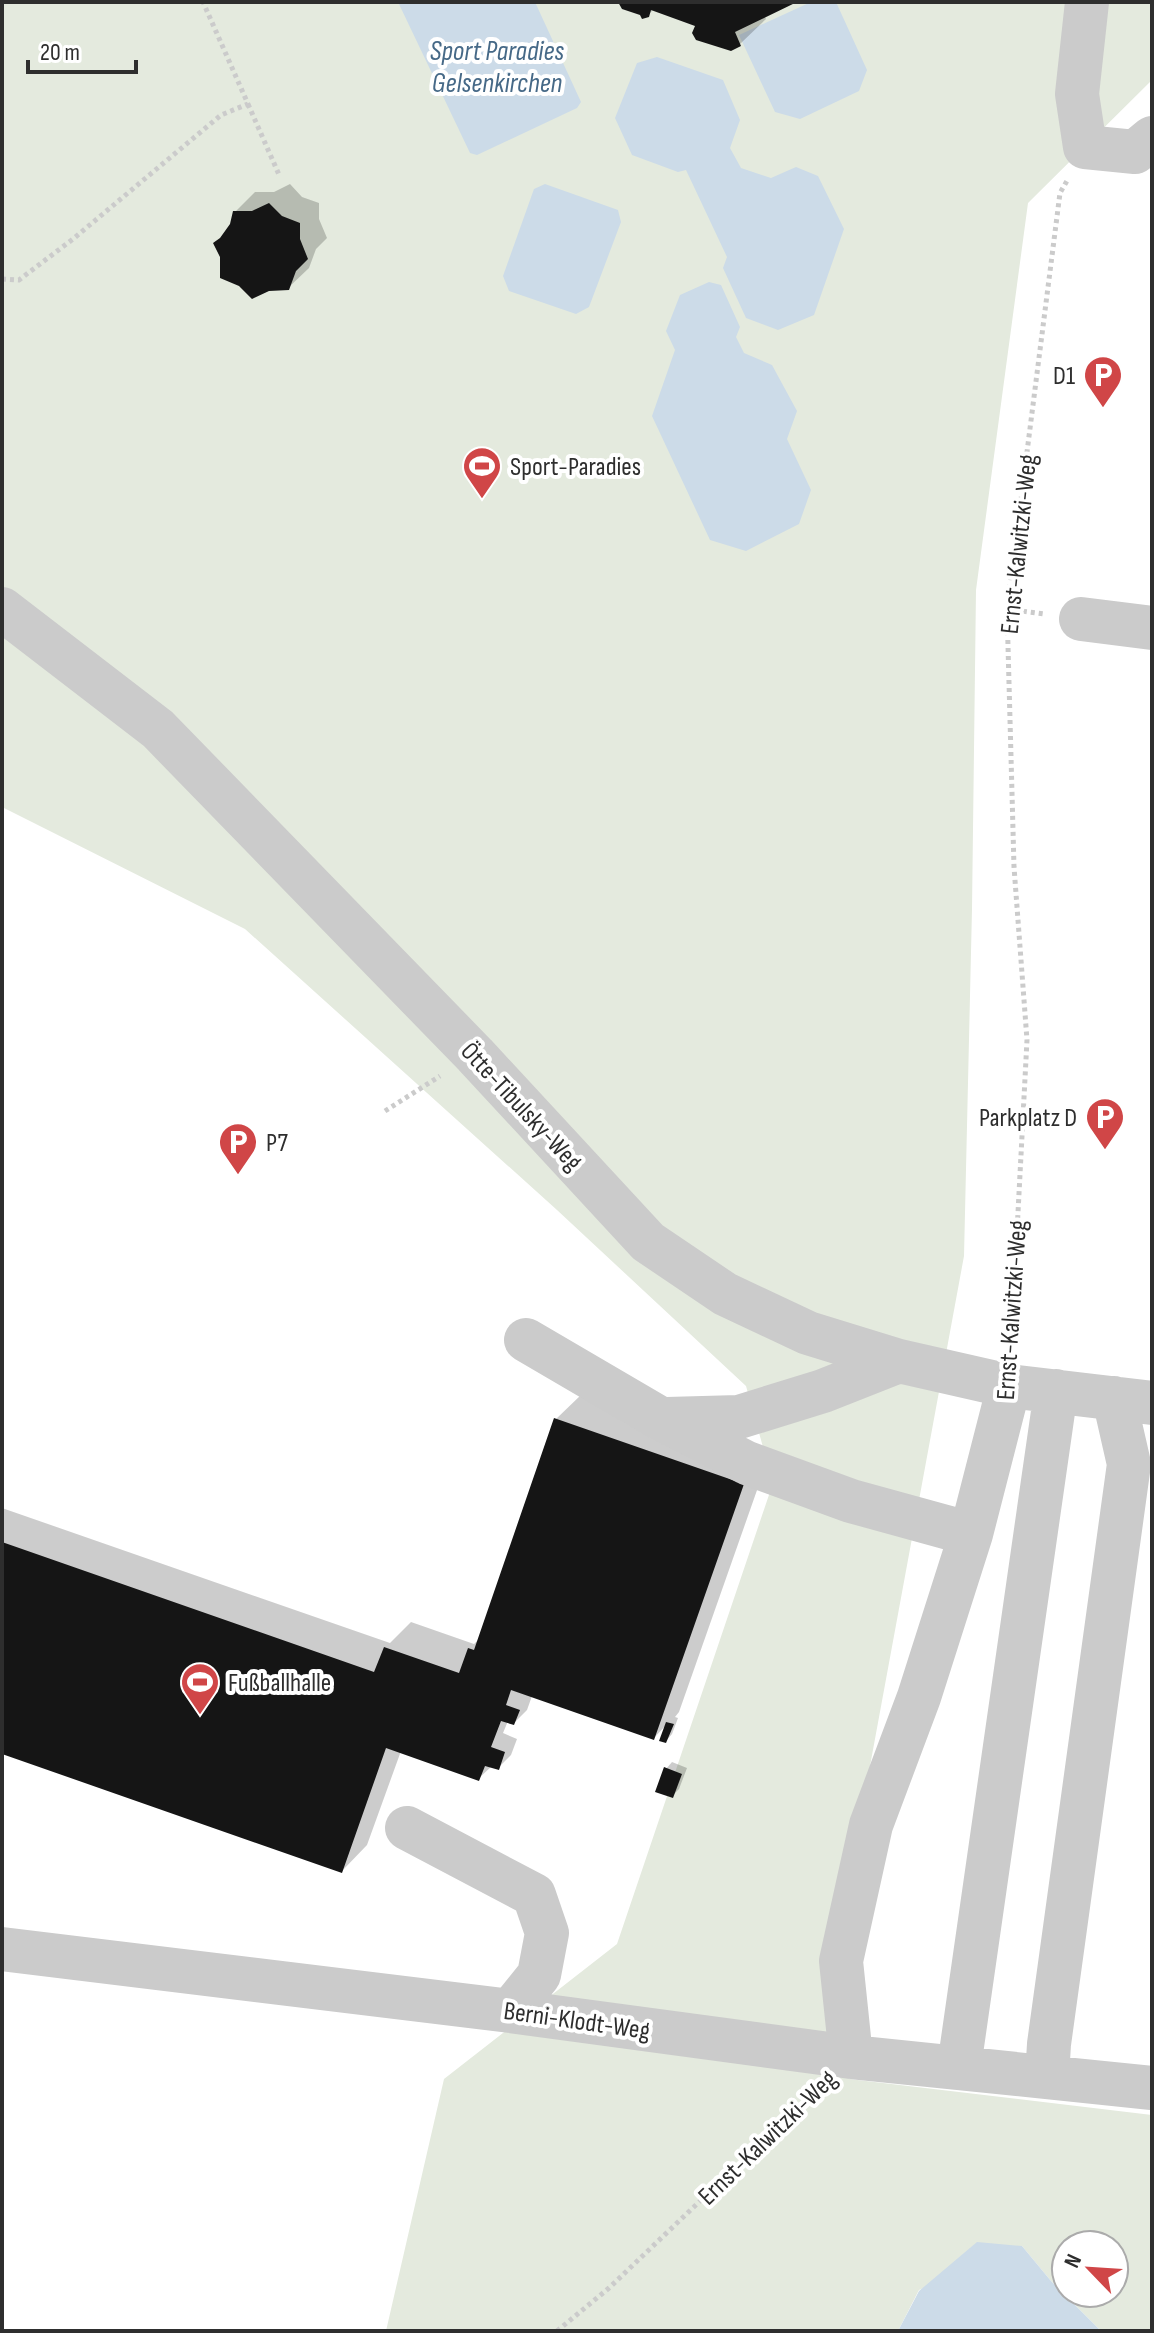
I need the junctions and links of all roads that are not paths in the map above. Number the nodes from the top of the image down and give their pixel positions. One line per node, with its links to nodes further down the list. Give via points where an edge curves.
1 (1087, 2): 2 (street, via 1077,94 1085,147 1135,152)
2 (1152, 138)
3 (2, 609): 7 (street, Ötte-Tibulsky-Weg, via 158,729 475,1055 648,1242 725,1294 808,1333)
4 (1081, 619): 5 (street)
5 (1152, 628)
6 (526, 1340): 11 (street)
7 (899, 1361): 8 (street, Ötte-Tibulsky-Weg); 11 (street, via 739,1417)
8 (1009, 1386): 9 (street, Ötte-Tibulsky-Weg); 12 (street, Ernst-Kalwitzki-Weg)
9 (1056, 1391): 10 (street, Ötte-Tibulsky-Weg); 17 (street)
10 (1133, 1401): 18 (street)
11 (661, 1419): 12 (street, via 747,1463 851,1501)
12 (971, 1534): 16 (street, Ernst-Kalwitzki-Weg, via 871,1825 841,1961)
13 (407, 1828): 15 (street, via 534,1895 547,1933 545,1947 539,1975)
14 (2, 1949): 15 (street, Berni-Klodt-Weg)
15 (510, 2011): 16 (street, Berni-Klodt-Weg)
16 (851, 2057): 17 (street, Berni-Klodt-Weg)
17 (959, 2067): 18 (street, Berni-Klodt-Weg)
18 (1047, 2077): 19 (street, Berni-Klodt-Weg)
19 (1152, 2088)

